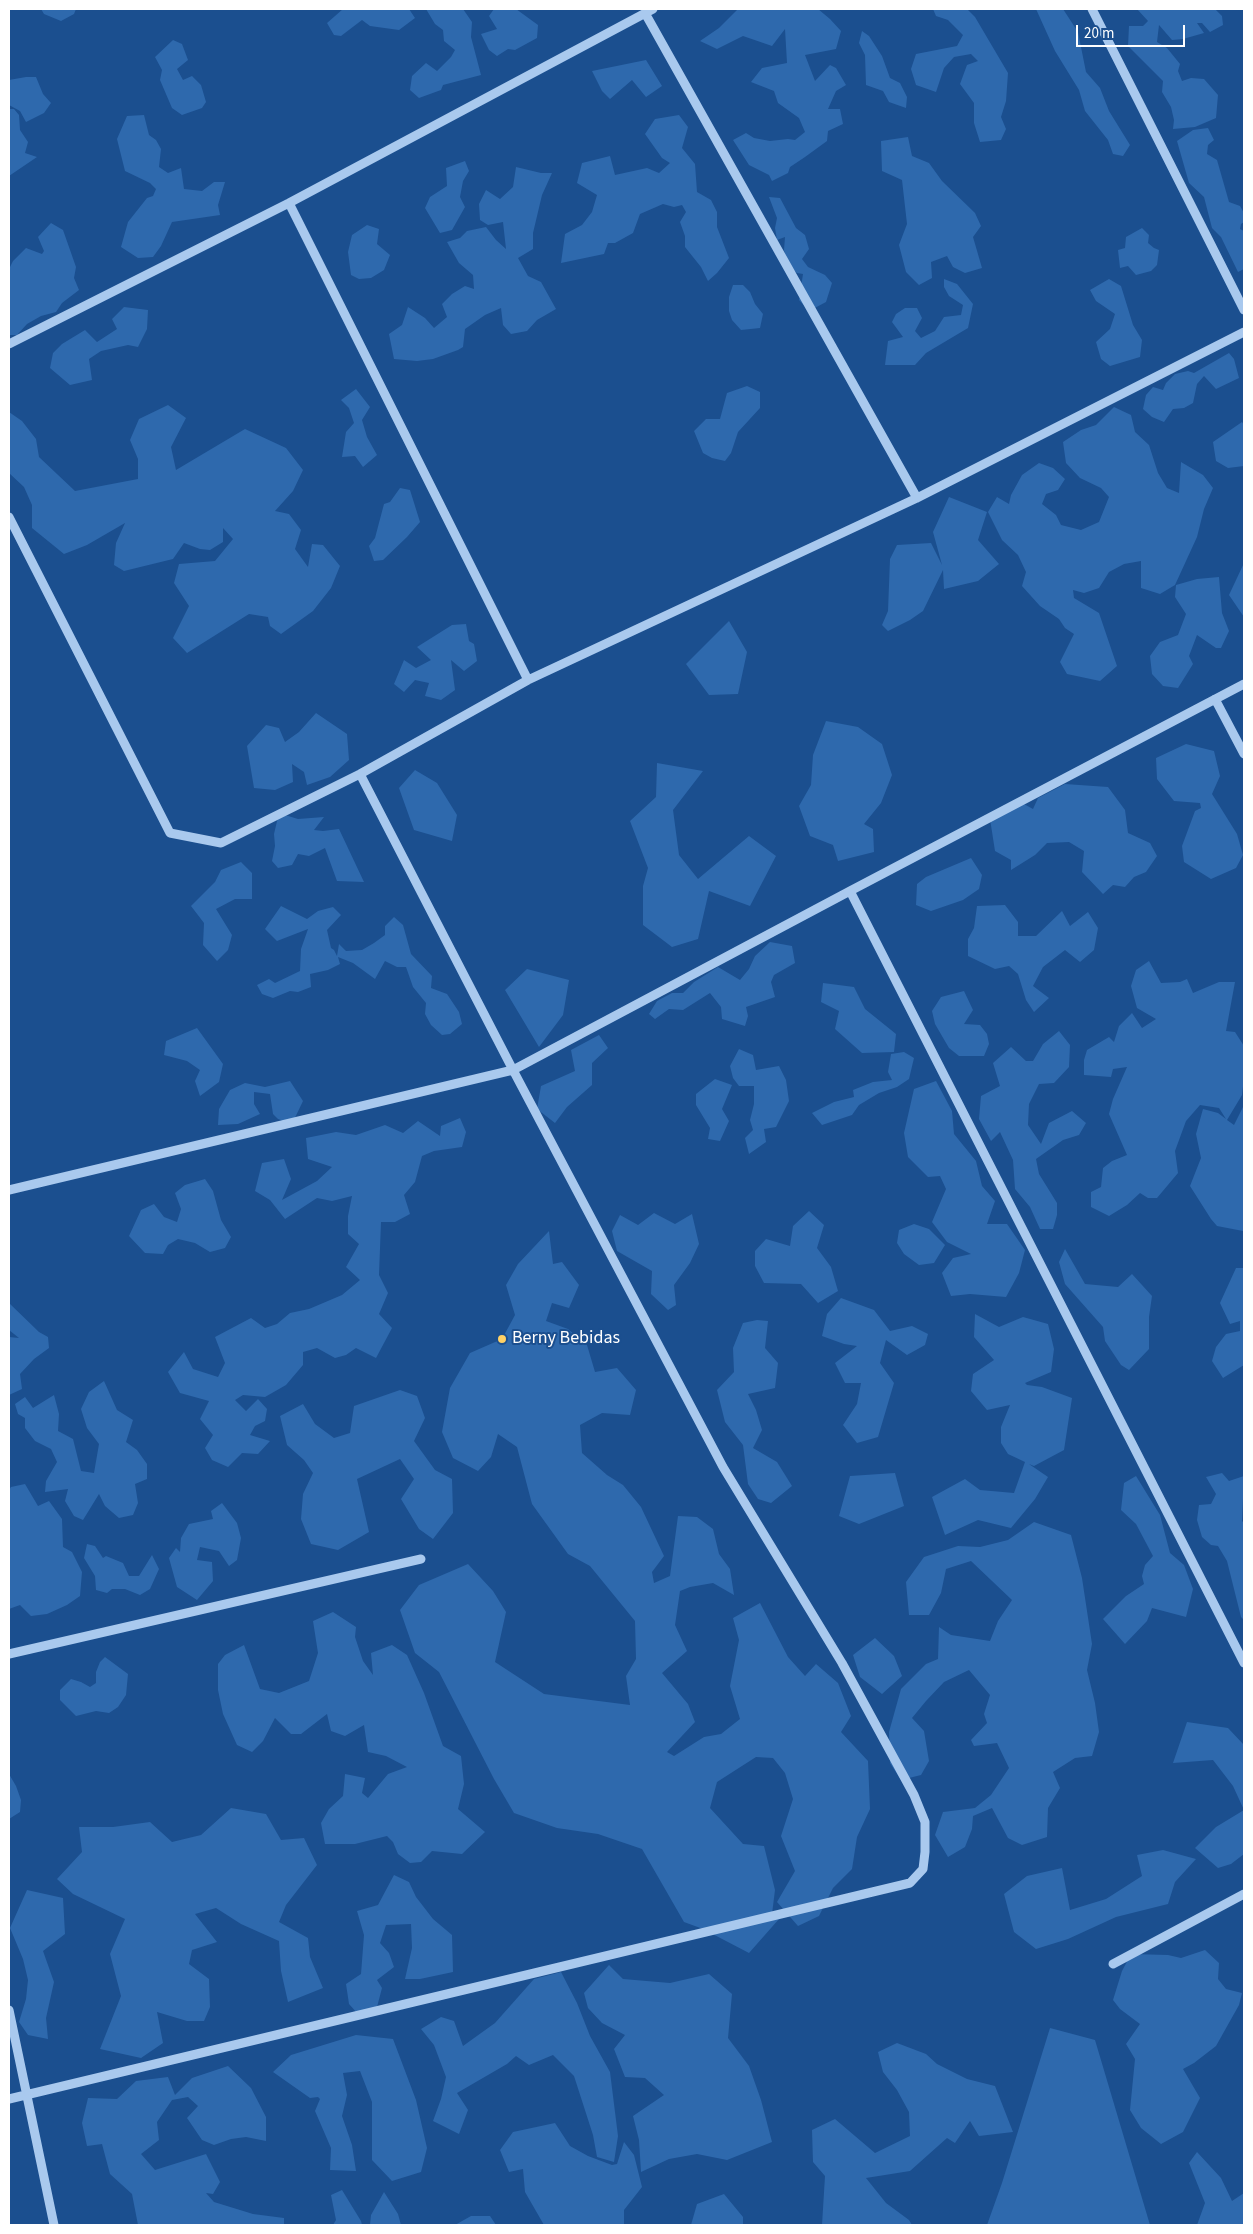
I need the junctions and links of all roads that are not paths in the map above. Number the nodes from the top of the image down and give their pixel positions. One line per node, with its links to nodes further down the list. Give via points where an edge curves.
1 (1092, 9): 4 (street)
2 (649, 11): 3 (street); 7 (street)
3 (289, 203): 6 (street); 9 (street)
4 (1244, 310)
5 (1244, 332): 7 (street)
6 (9, 344)
7 (917, 498): 9 (street)
8 (9, 517): 13 (street, via 170,833 221,843)
9 (528, 680): 13 (street)
10 (1244, 684): 11 (street)
11 (1215, 698): 12 (street); 14 (street)
12 (1244, 754)
13 (360, 774): 15 (street)
14 (850, 890): 15 (street); 19 (street)
15 (513, 1070): 16 (street); 23 (street, via 723,1467 842,1663 914,1795 925,1822 923,1869 910,1883)
16 (9, 1190)
17 (421, 1559): 18 (street)
18 (9, 1654)
19 (1244, 1663)
20 (1244, 1894): 21 (street)
21 (1114, 1964)
22 (9, 2010): 23 (street)
23 (27, 2095): 24 (street); 25 (street)
24 (9, 2099)
25 (54, 2225)

